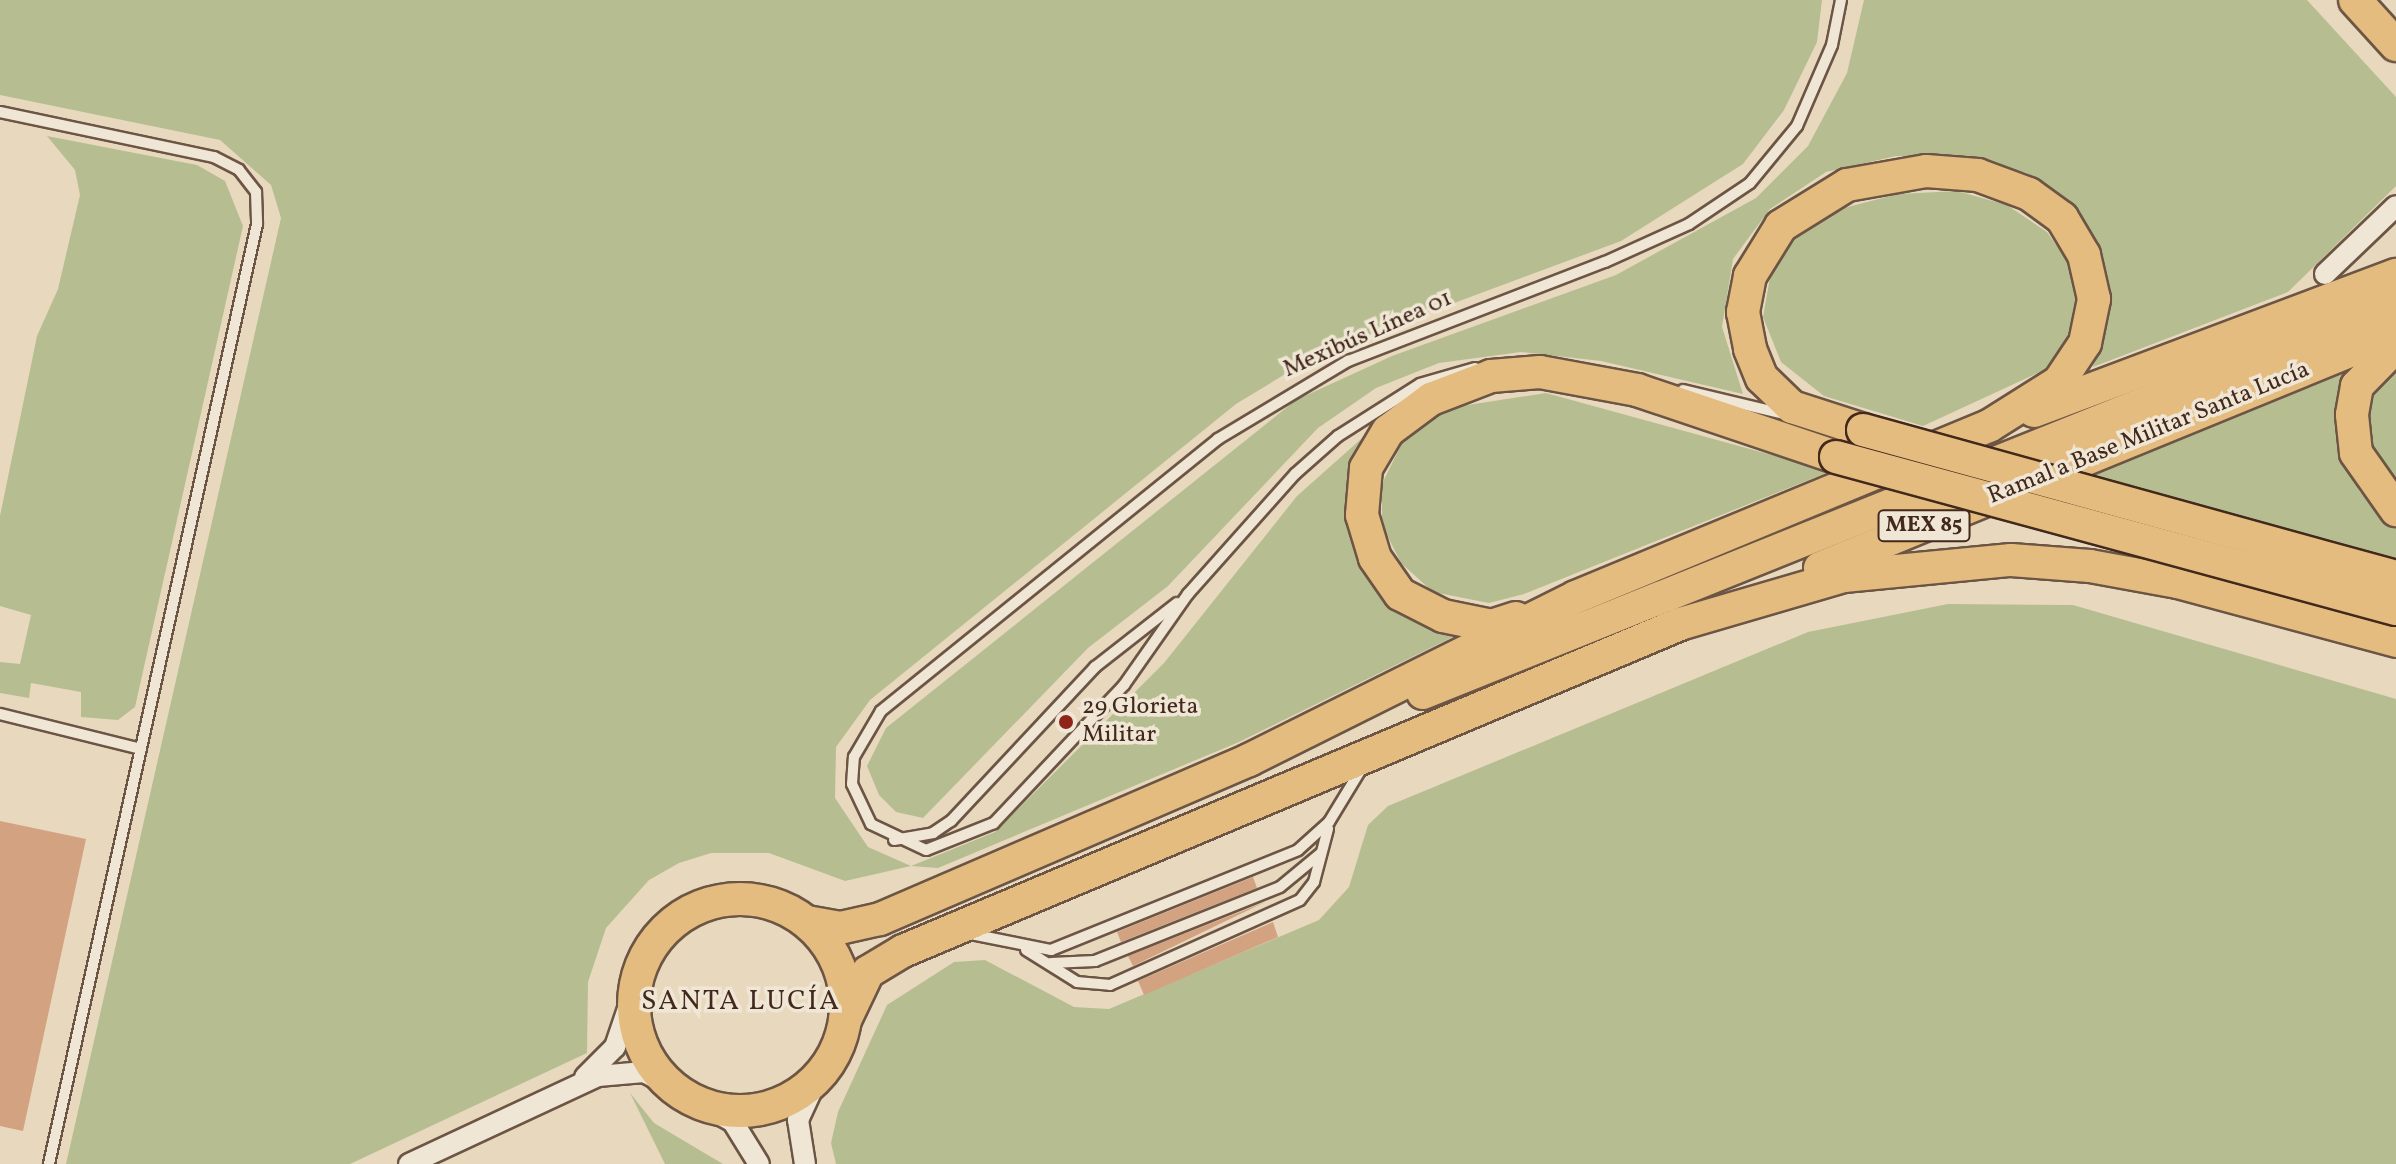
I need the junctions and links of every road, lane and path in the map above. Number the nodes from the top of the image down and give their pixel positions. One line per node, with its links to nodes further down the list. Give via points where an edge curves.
1 (1841, 0): 27 (lane, Mexibús Línea 01, via 1832,45 1797,126 1750,183 1661,237 1286,392 881,711 854,757 852,784 871,824)
2 (2355, 0): 3 (main road)
3 (2391, 41)
4 (0, 112): 24 (lane, via 214,157 239,170 256,192 257,224)
5 (2396, 206): 6 (street)
6 (2325, 274)
7 (2396, 275): 13 (main road, via 2142,374)
8 (2396, 302): 25 (main road, via 1589,631)
9 (2396, 332): 20 (main road, Ramal a Base Militar Santa Lucía / MEX 85)
10 (2396, 346): 15 (main road, via 2357,386 2352,415 2356,453)
11 (1491, 376): 12 (lane, via 1428,390); 18 (main road, via 1431,399 1388,431 1366,468 1362,515 1375,558 1400,594 1455,619 1492,626); 19 (main road, bridge, via 1540,372 1637,390 1836,457)
12 (1375, 411): 14 (lane, via 1448,374 1525,360 1612,372); 17 (lane, via 1295,474)
13 (1989, 426): 14 (main road, via 2059,382 2085,343 2094,299 2084,255 2062,218 2029,194 1978,175 1926,171 1884,174 1811,201 1781,226 1750,276 1743,312 1762,378 1792,407); 18 (main road)
14 (1863, 430): 16 (main road, bridge)
15 (2396, 510)
16 (2396, 577)
17 (1188, 594): 27 (lane, via 1095,667 951,821 933,833); 27 (lane, via 1124,685 994,823 950,846 926,850)
18 (1576, 597): 25 (main road)
19 (2396, 609)
20 (1680, 624): 21 (main road, via 1844,576 2011,560 2178,582); 23 (main road)
21 (2396, 641)
22 (0, 714): 24 (lane)
23 (1408, 738): 26 (lane, via 1355,775); 30 (main road)
24 (141, 749): 38 (lane)
25 (1249, 760): 29 (main road, via 880,919 840,928)
26 (1329, 822): 28 (lane); 31 (lane, via 1298,850 1069,944 1051,950)
27 (891, 840)
28 (1322, 853): 32 (lane, via 1280,887 1095,961); 32 (lane, via 1300,900 1110,985 1077,982)
29 (807, 922): 33 (main road, via 758,900 706,905 662,934); 34 (main road, via 840,967)
30 (930, 940): 31 (lane, via 960,934); 34 (main road, via 868,972)
31 (1011, 941): 32 (lane)
32 (1045, 962)
33 (637, 982): 36 (street, via 615,1047); 37 (main road, via 638,1034)
34 (845, 1020): 35 (main road)
35 (818, 1077): 37 (main road, via 764,1109); 41 (street, via 798,1120)
36 (569, 1087): 37 (street, via 624,1071); 39 (street)
37 (687, 1096): 40 (street, via 733,1122)
38 (49, 1164)
39 (409, 1164)
40 (759, 1164)
41 (805, 1164)

